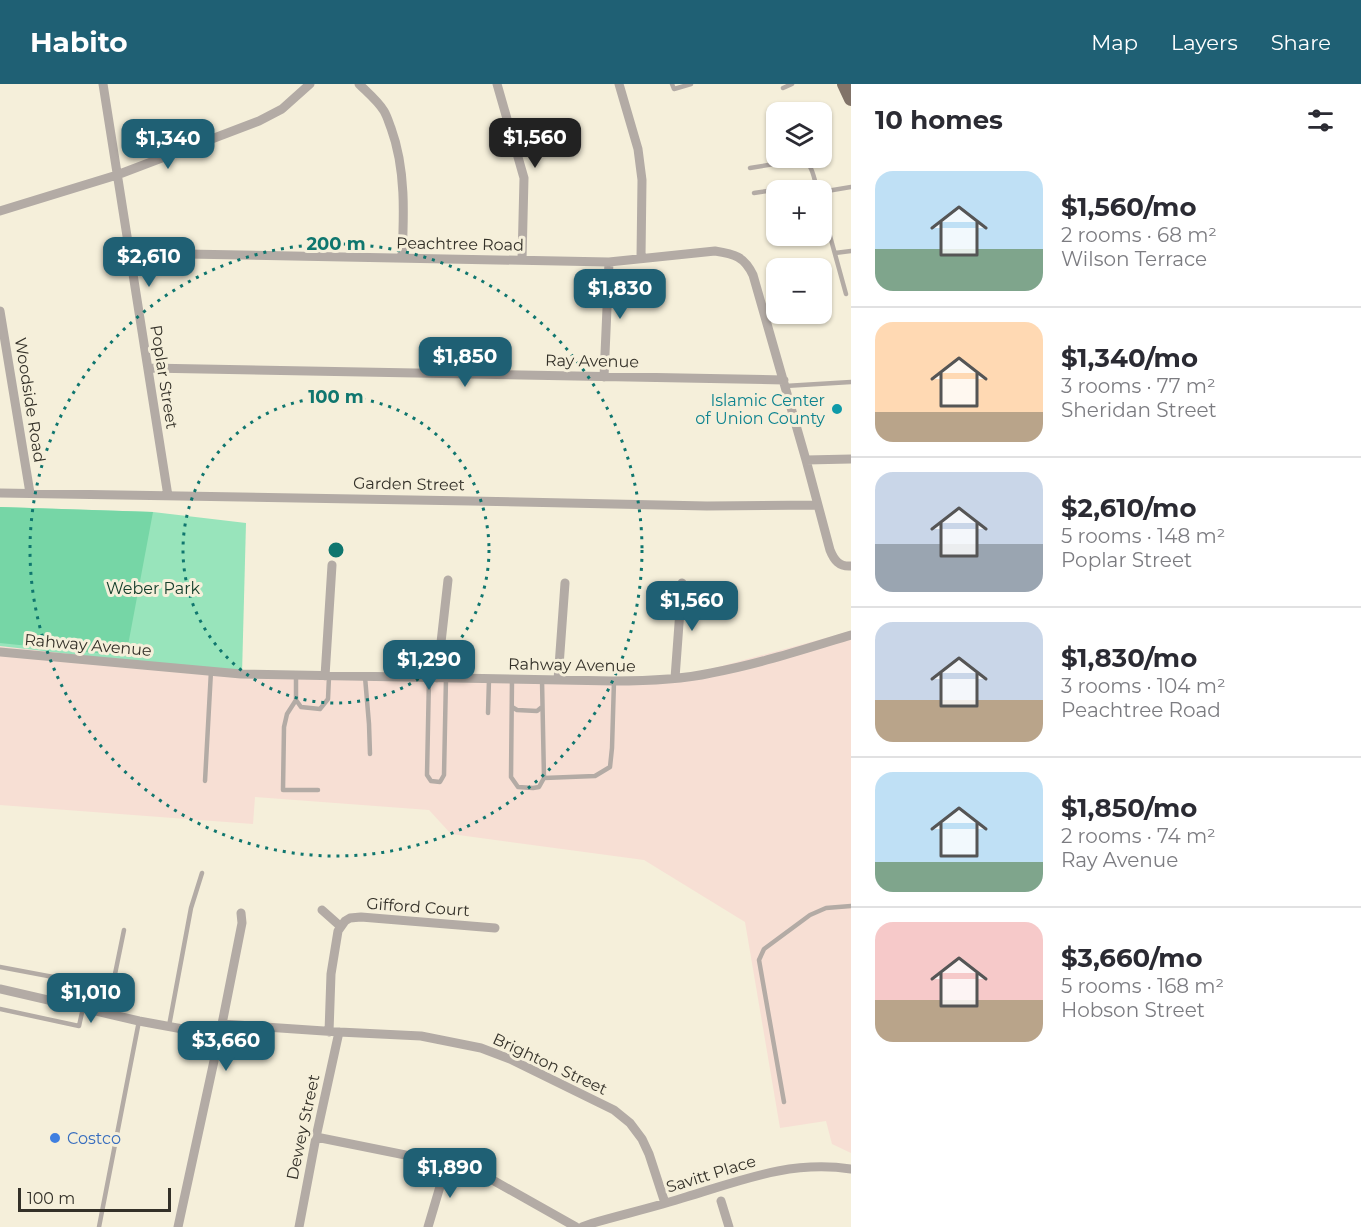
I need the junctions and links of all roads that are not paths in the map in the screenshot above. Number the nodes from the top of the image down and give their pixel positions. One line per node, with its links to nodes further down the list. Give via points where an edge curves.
1 (103, 84): 13 (street, Poplar Street)
2 (310, 84): 13 (street, via 282,109 260,121)
3 (359, 84): 24 (street, via 385,112 396,144 403,192)
4 (497, 84): 26 (street, via 524,178)
5 (619, 84): 25 (street, via 638,149 642,180)
6 (672, 84): 7 (lane, via 674,89)
7 (691, 84)
8 (792, 84): 10 (lane)
9 (844, 84): 11 (main road)
10 (783, 88)
11 (851, 99)
12 (750, 168): 14 (lane, via 806,161)
13 (117, 174): 19 (street); 22 (street, Poplar Street)
14 (815, 180)
15 (851, 187): 16 (lane)
16 (832, 189)
17 (766, 190): 18 (lane)
18 (754, 192)
19 (0, 212)
20 (832, 242): 23 (lane)
21 (851, 251): 23 (lane)
22 (130, 253): 24 (street, Peachtree Road); 30 (street, Poplar Street)
23 (835, 253): 28 (lane)
24 (402, 258): 26 (street, Peachtree Road)
25 (641, 258): 27 (street, Peachtree Road); 33 (street, Peachtree Road, via 715,251 739,257 753,275)
26 (522, 260): 27 (street, Peachtree Road)
27 (609, 262): 31 (street)
28 (846, 294)
29 (0, 311): 37 (street, Woodside Road)
30 (148, 368): 31 (street, Ray Avenue); 38 (street, Poplar Street)
31 (604, 377): 33 (street, Ray Avenue)
32 (851, 382): 33 (lane)
33 (784, 383): 35 (street, Peachtree Road)
34 (851, 459): 35 (street)
35 (806, 460): 39 (street, Peachtree Road)
36 (0, 493): 37 (street, Garden Street)
37 (30, 493): 38 (street, Garden Street)
38 (168, 496): 39 (street, Garden Street)
39 (818, 505): 41 (street, Peachtree Road, via 834,558)
40 (332, 566): 49 (street)
41 (851, 566)
42 (448, 580): 51 (street)
43 (565, 583): 56 (street)
44 (682, 583): 52 (street)
45 (851, 635): 52 (street, Rahway Avenue, via 752,664)
46 (0, 652): 47 (street, Rahway Avenue)
47 (211, 671): 48 (street, Rahway Avenue); 64 (lane)
48 (296, 675): 49 (street, Rahway Avenue); 58 (lane)
49 (327, 676): 50 (street, Rahway Avenue); 58 (lane, via 328,699 320,708 301,707)
50 (365, 677): 51 (street, Rahway Avenue); 62 (lane)
51 (438, 678): 51 (lane, via 427,775 431,781 440,782 444,775); 53 (street, Rahway Avenue)
52 (675, 678): 57 (street, Rahway Avenue)
53 (489, 679): 54 (street, Rahway Avenue); 61 (lane)
54 (512, 679): 55 (street, Rahway Avenue); 59 (lane)
55 (542, 680): 56 (street, Rahway Avenue); 60 (lane)
56 (558, 680): 57 (street, Rahway Avenue)
57 (614, 681): 63 (lane, via 610,767 595,776)
58 (296, 700): 65 (lane, via 284,726 282,790)
59 (512, 707): 60 (lane, via 537,711); 63 (lane, via 512,780 518,787 533,788 539,787)
60 (542, 707): 63 (lane)
61 (488, 713)
62 (370, 754)
63 (544, 778)
64 (205, 781)
65 (318, 790)
66 (202, 873): 81 (lane, via 191,908)
67 (851, 906): 84 (lane, via 826,908 810,915 764,949 759,960)
68 (322, 910): 70 (street)
69 (241, 913): 80 (street)
70 (340, 926): 71 (street, Gifford Court, via 356,917); 83 (street, via 331,974)
71 (495, 928)
72 (124, 930): 78 (lane)
73 (0, 967): 75 (lane, via 64,980)
74 (0, 989): 75 (street)
75 (60, 1002): 76 (street)
76 (83, 1008): 77 (lane, via 79,1026); 78 (street)
77 (0, 1009)
78 (107, 1013): 79 (street)
79 (139, 1021): 81 (street); 90 (lane)
80 (222, 1024): 83 (street, Brighton Street); 91 (street)
81 (169, 1026): 82 (street)
82 (188, 1030)
83 (334, 1032): 85 (street, Dewey Street); 89 (street, Brighton Street, via 421,1036 481,1048 614,1110 642,1139)
84 (784, 1102)
85 (316, 1137): 86 (street); 92 (street, Dewey Street)
86 (447, 1163): 93 (street); 94 (street, via 475,1172)
87 (851, 1168): 89 (street, Savitt Place, via 799,1167 770,1172)
88 (722, 1201): 96 (street)
89 (665, 1203): 95 (street, Savitt Place)
90 (99, 1227)
91 (178, 1227)
92 (298, 1227)
93 (428, 1227)
94 (576, 1227)
95 (582, 1227)
96 (729, 1227)

